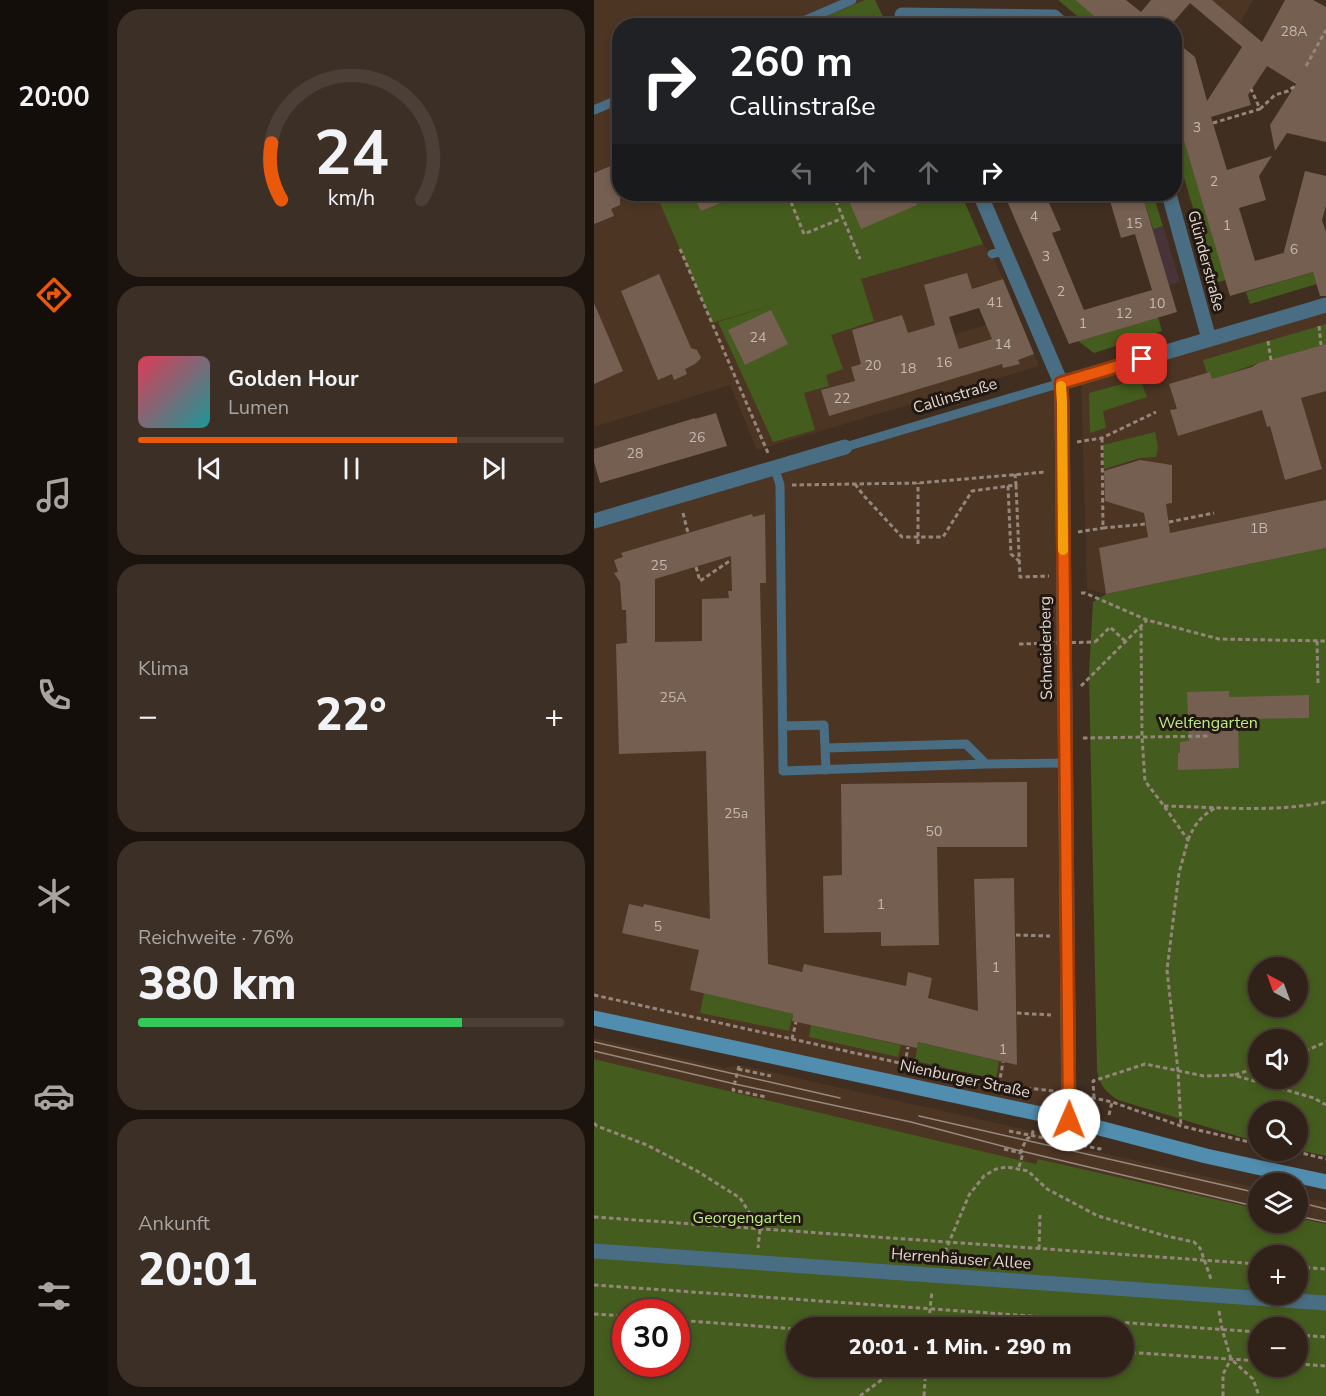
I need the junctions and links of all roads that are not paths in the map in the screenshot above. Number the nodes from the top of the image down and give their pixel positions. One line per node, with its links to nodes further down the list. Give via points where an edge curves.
1 (852, 0): 3 (lane)
2 (896, 0): 4 (street)
3 (810, 18)
4 (903, 18)
5 (1004, 18): 6 (street)
6 (1055, 18)
7 (612, 102): 8 (lane)
8 (594, 110)
9 (982, 201): 13 (street, Schneiderberg, via 998,252)
10 (1171, 201): 12 (street, Glünderstraße)
11 (1326, 305): 12 (street, Callinstraße)
12 (1209, 339): 13 (street, Callinstraße)
13 (1061, 383): 14 (lane, Callinstraße); 19 (street, Schneiderberg)
14 (845, 447): 15 (street, Callinstraße)
15 (775, 469): 16 (street, Callinstraße); 17 (lane, via 780,485)
16 (594, 521)
17 (783, 726): 18 (lane, via 824,725); 21 (lane, via 783,771)
18 (825, 748): 20 (lane, via 966,744); 21 (lane)
19 (1066, 763): 20 (lane); 23 (street, Schneiderberg)
20 (986, 764): 21 (lane)
21 (825, 770)
22 (594, 1018): 23 (street, Nienburger Straße)
23 (1069, 1120): 24 (street, Nienburger Straße)
24 (1326, 1182)
25 (594, 1251): 26 (street, Herrenhäuser Allee)
26 (1326, 1303)

